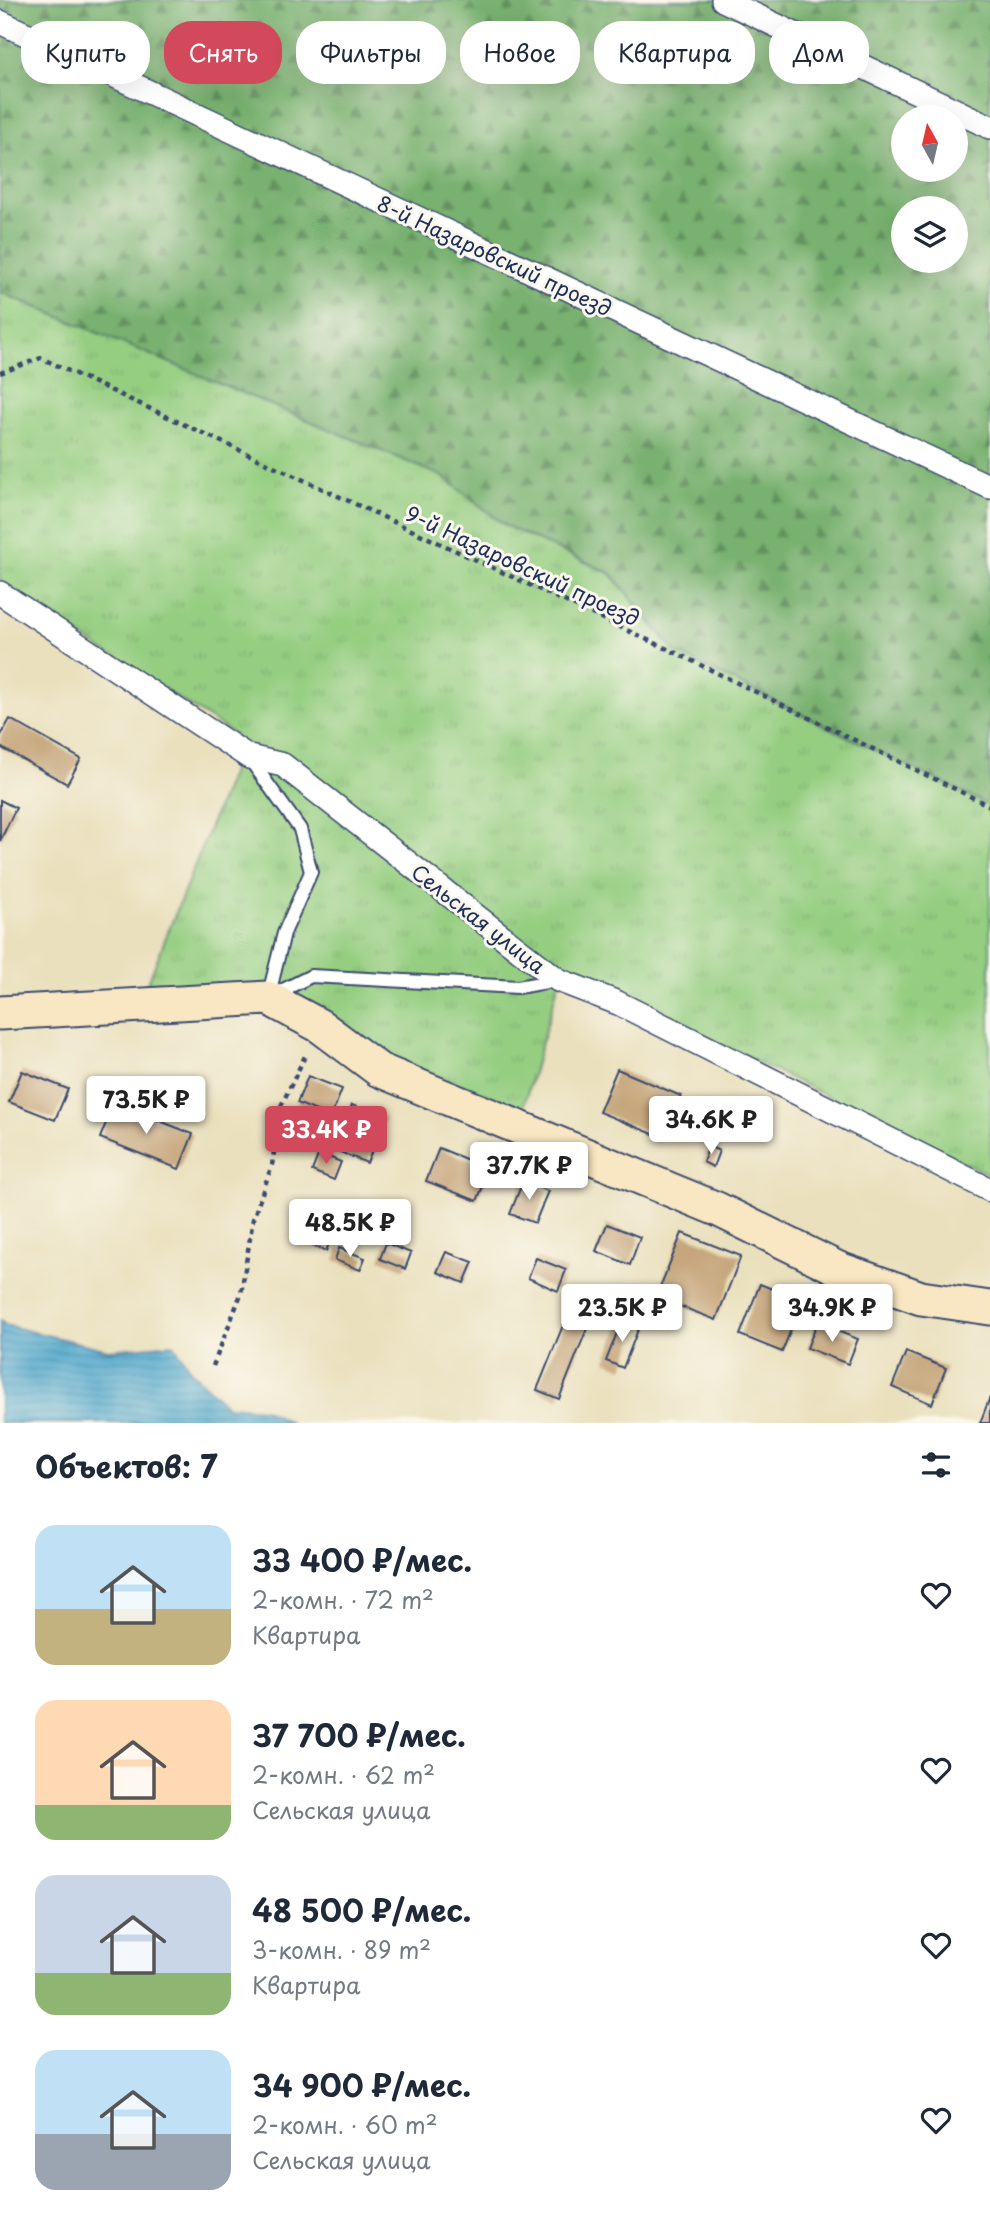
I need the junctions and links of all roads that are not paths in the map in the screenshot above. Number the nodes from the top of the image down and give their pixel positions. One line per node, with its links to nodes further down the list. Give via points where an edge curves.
1 (723, 0): 3 (street)
2 (0, 22): 4 (street, 8-й Назаровский проезд)
3 (990, 127)
4 (990, 487)
5 (0, 593): 6 (street, Сельская улица)
6 (248, 757): 7 (street, Сельская улица, via 283,765); 8 (lane, via 300,829 311,872 284,933)
7 (558, 980): 8 (lane, via 518,987 311,976); 10 (street, Сельская улица, via 618,1003)
8 (268, 998): 9 (street); 11 (street, via 320,1026 379,1070 716,1209 839,1269 921,1298)
9 (0, 1013)
10 (990, 1189)
11 (990, 1308)

